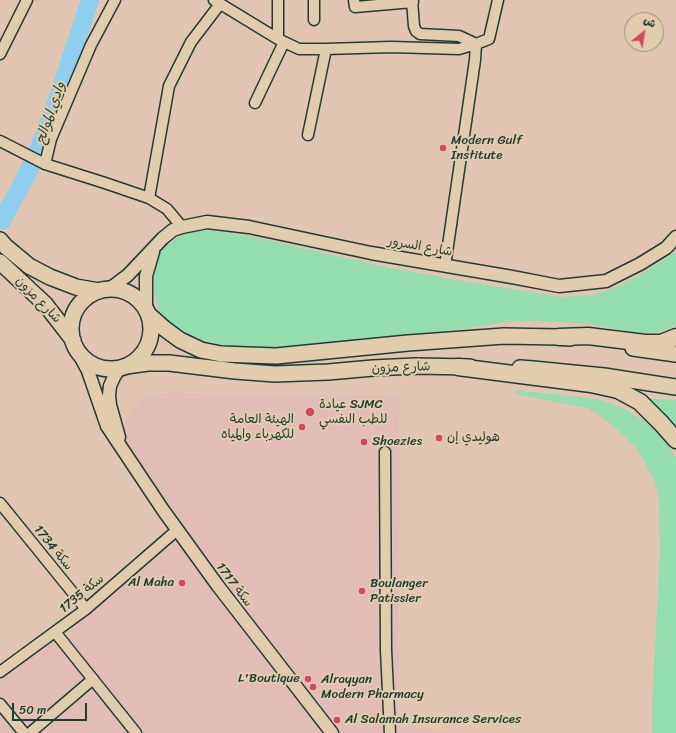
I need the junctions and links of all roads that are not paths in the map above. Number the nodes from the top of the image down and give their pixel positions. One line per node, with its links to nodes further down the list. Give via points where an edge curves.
1 (27, 0): 13 (street)
2 (115, 0): 17 (street, via 91,44 51,139)
3 (278, 0): 10 (street)
4 (314, 0): 9 (street)
5 (354, 0): 7 (street, via 355,7)
6 (498, 0): 11 (street, via 489,39)
7 (412, 1): 11 (street, via 414,26 420,34 459,36)
8 (217, 2): 10 (street); 18 (street, via 191,42 169,86)
9 (314, 20)
10 (281, 41): 12 (street, via 300,49); 14 (street)
11 (476, 44): 12 (street, via 459,49); 24 (street)
12 (326, 49): 15 (street)
13 (0, 54)
14 (255, 103)
15 (308, 135)
16 (0, 141): 17 (street)
17 (45, 164): 18 (street)
18 (149, 198): 19 (street, via 167,209)
19 (182, 227): 22 (street, شارع السرور, via 173,230); 24 (street, شارع السرور, via 207,222 249,227)
20 (676, 237): 24 (street, شارع السرور, via 666,248 606,281 567,286)
21 (0, 240): 25 (main road, شارع مزون, via 29,266 50,277 76,287)
22 (155, 246): 25 (street, شارع السرور, via 128,275); 26 (street, via 146,276)
23 (0, 262): 29 (main road, شارع مزون, via 45,304)
24 (445, 266)
25 (103, 290): 26 (main road, via 130,294); 29 (main road, via 85,299 76,310 71,332)
26 (147, 311): 27 (main road, شارع مزون, via 180,340 201,350 221,354 276,356 504,336); 32 (main road, via 152,327 147,348 138,359)
27 (559, 337): 28 (highway, via 588,336 661,343); 30 (main road, شارع مزون)
28 (676, 337)
29 (76, 346): 32 (main road, via 89,363 104,369); 35 (street, سكة 1717, via 107,426)
30 (676, 354)
31 (458, 367): 32 (main road, شارع مزون, via 415,366 275,374 169,362); 33 (main road, شارع مزون, via 533,369); 34 (highway, via 591,384 618,390 640,402)
32 (123, 368): 35 (street, سكة 1717, via 114,377 109,395)
33 (676, 387)
34 (676, 440)
35 (122, 448): 38 (street, سكة 1717)
36 (385, 452): 48 (street, via 386,650)
37 (0, 503): 39 (street, سكة 1734)
38 (177, 530): 39 (street, سكة 1735); 47 (street, سكة 1717)
39 (86, 609): 40 (street, سكة 1735)
40 (55, 632): 41 (street, سكة 1735); 42 (street)
41 (0, 672)
42 (93, 679): 45 (street); 46 (street)
43 (0, 704): 44 (street)
44 (24, 733)
45 (30, 733)
46 (136, 733)
47 (332, 733)
48 (390, 733)

